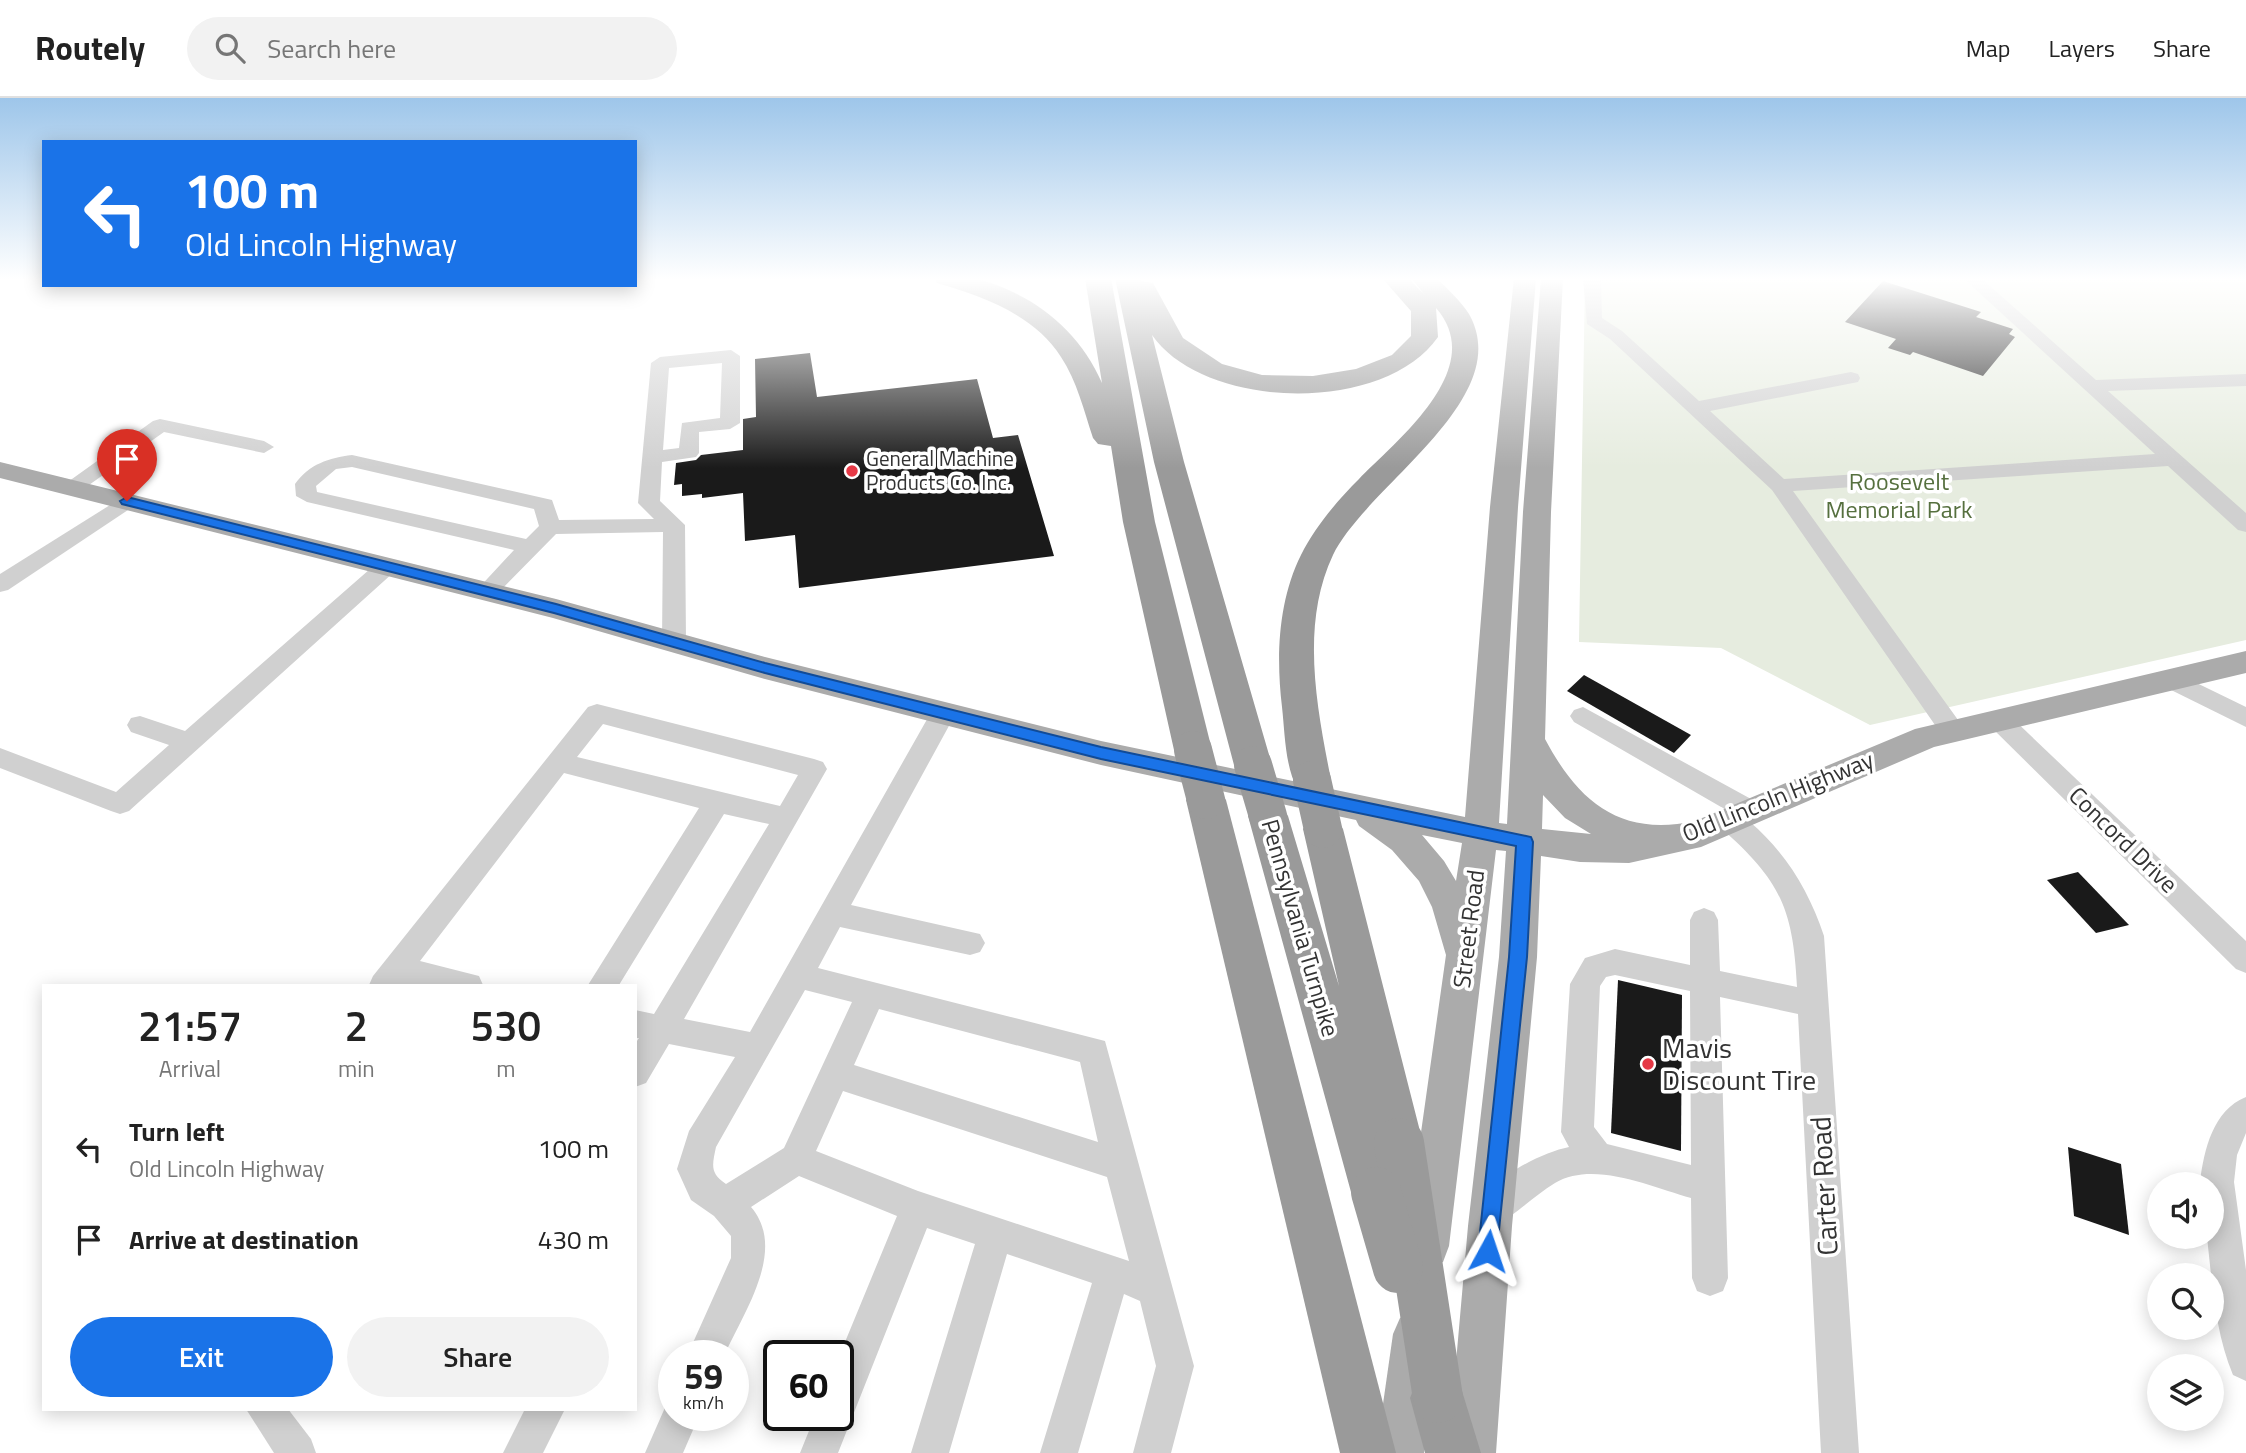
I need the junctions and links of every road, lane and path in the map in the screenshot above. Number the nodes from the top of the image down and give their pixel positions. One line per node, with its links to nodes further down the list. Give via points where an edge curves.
1 (1062, 341): 22 (highway, via 1089,388)
2 (1109, 341): 22 (highway)
3 (1139, 341): 83 (highway, Pennsylvania Turnpike, bridge, via 1253,765)
4 (1170, 341): 5 (highway, via 1192,359 1234,377 1309,386 1376,374 1399,362)
5 (1420, 341)
6 (1467, 341): 46 (highway, bridge, via 1460,386 1441,412 1348,508 1318,552 1300,603 1294,661 1301,723 1312,780)
7 (1519, 341): 49 (main road, Street Road)
8 (1548, 341): 41 (main road, Street Road, via 1536,512)
9 (1624, 341): 14 (street)
10 (2042, 341): 13 (street)
11 (1851, 378): 14 (street)
12 (2246, 380): 13 (street)
13 (2092, 386): 17 (street)
14 (1695, 408): 19 (street)
15 (264, 447): 20 (street, via 160,425)
16 (653, 457): 16 (street, via 660,363 731,356 730,422 690,427 689,453); 23 (street, via 649,503)
17 (2174, 460): 19 (street); 24 (street)
18 (0, 470): 20 (main road, Old Lincoln Highway)
19 (1779, 486): 40 (street)
20 (72, 488): 21 (main road, Old Lincoln Highway)
21 (127, 501): 28 (main road, Old Lincoln Highway); 29 (street)
22 (1139, 522): 95 (highway, bridge)
23 (674, 525): 25 (street); 32 (street)
24 (2246, 525)
25 (550, 527): 26 (street); 26 (street, via 544,505 352,461 330,464 305,484 307,496)
26 (531, 547): 31 (street)
27 (0, 560): 29 (street)
28 (386, 567): 31 (main road, Old Lincoln Highway); 42 (street)
29 (24, 569): 30 (street)
30 (0, 585)
31 (486, 592): 32 (main road, Old Lincoln Highway)
32 (674, 642): 35 (main road, Old Lincoln Highway)
33 (2246, 662): 34 (main road, Old Lincoln Highway)
34 (2172, 680): 37 (street); 38 (main road, Old Lincoln Highway)
35 (943, 713): 46 (main road, Old Lincoln Highway); 52 (street)
36 (1583, 716): 47 (street, Carter Road)
37 (2246, 718)
38 (1999, 720): 40 (main road, Old Lincoln Highway); 55 (street, Concord Drive)
39 (140, 725): 42 (street)
40 (1954, 731): 47 (main road, Old Lincoln Highway, via 1858,764)
41 (1530, 739): 50 (main road, via 1555,788 1594,820 1643,836); 51 (main road, Street Road)
42 (189, 742): 43 (street, via 120,803)
43 (0, 758)
44 (558, 762): 45 (street); 48 (street, via 597,713 814,769); 57 (street)
45 (717, 802): 48 (street); 61 (street)
46 (1335, 817): 49 (main road, Old Lincoln Highway); 59 (main road, via 1388,825 1412,845 1433,872 1451,907); 83 (highway, bridge, via 1399,1143)
47 (1741, 817): 50 (main road, Old Lincoln Highway); 63 (street, Carter Road, via 1790,884 1803,911 1810,936)
48 (787, 818): 64 (street)
49 (1481, 834): 51 (main road, Old Lincoln Highway); 59 (main road, Street Road)
50 (1693, 835): 51 (main road, Old Lincoln Highway, via 1629,849)
51 (1525, 842): 75 (main road, Street Road)
52 (831, 912): 54 (street); 56 (street)
53 (1704, 920): 58 (street)
54 (970, 943)
55 (2246, 960)
56 (796, 975): 62 (street); 65 (street)
57 (391, 977): 60 (street)
58 (1705, 981): 63 (street); 69 (street, via 1615,962 1597,967 1586,984 1577,1132); 72 (street)
59 (1462, 982): 96 (main road, Street Road)
60 (458, 984)
61 (604, 984)
62 (871, 994): 67 (street); 71 (street, via 1094,1051)
63 (1814, 1004): 99 (street, Carter Road)
64 (648, 1027): 65 (street); 66 (street)
65 (758, 1047): 73 (street, via 701,1142 694,1169 703,1188)
66 (637, 1066)
67 (836, 1073): 70 (street); 71 (street)
68 (2246, 1112): 81 (street, via 2234,1123 2220,1155 2217,1182 2231,1291)
69 (1597, 1157): 72 (street); 75 (street, via 1549,1167)
70 (796, 1159): 73 (street); 74 (street)
71 (1121, 1164): 79 (street)
72 (1707, 1186): 78 (street)
73 (726, 1204): 80 (street, via 748,1230 749,1259)
74 (918, 1208): 76 (street); 82 (street)
75 (1492, 1209): 98 (main road, Street Road)
76 (995, 1235): 77 (street); 92 (street)
77 (1113, 1272): 79 (street); 93 (street)
78 (1710, 1278)
79 (1154, 1289): 94 (street, via 1175,1366)
80 (712, 1340)
81 (2246, 1362)
82 (854, 1366)
83 (1437, 1398): 97 (highway, Pennsylvania Turnpike)
84 (266, 1411): 88 (street)
85 (545, 1411): 89 (street)
86 (674, 1431): 90 (street)
87 (828, 1431): 91 (street)
88 (298, 1453)
89 (522, 1453)
90 (664, 1453)
91 (819, 1453)
92 (930, 1453)
93 (1059, 1453)
94 (1152, 1453)
95 (1368, 1453)
96 (1400, 1453)
97 (1453, 1453)
98 (1472, 1453)
99 (1840, 1453)

